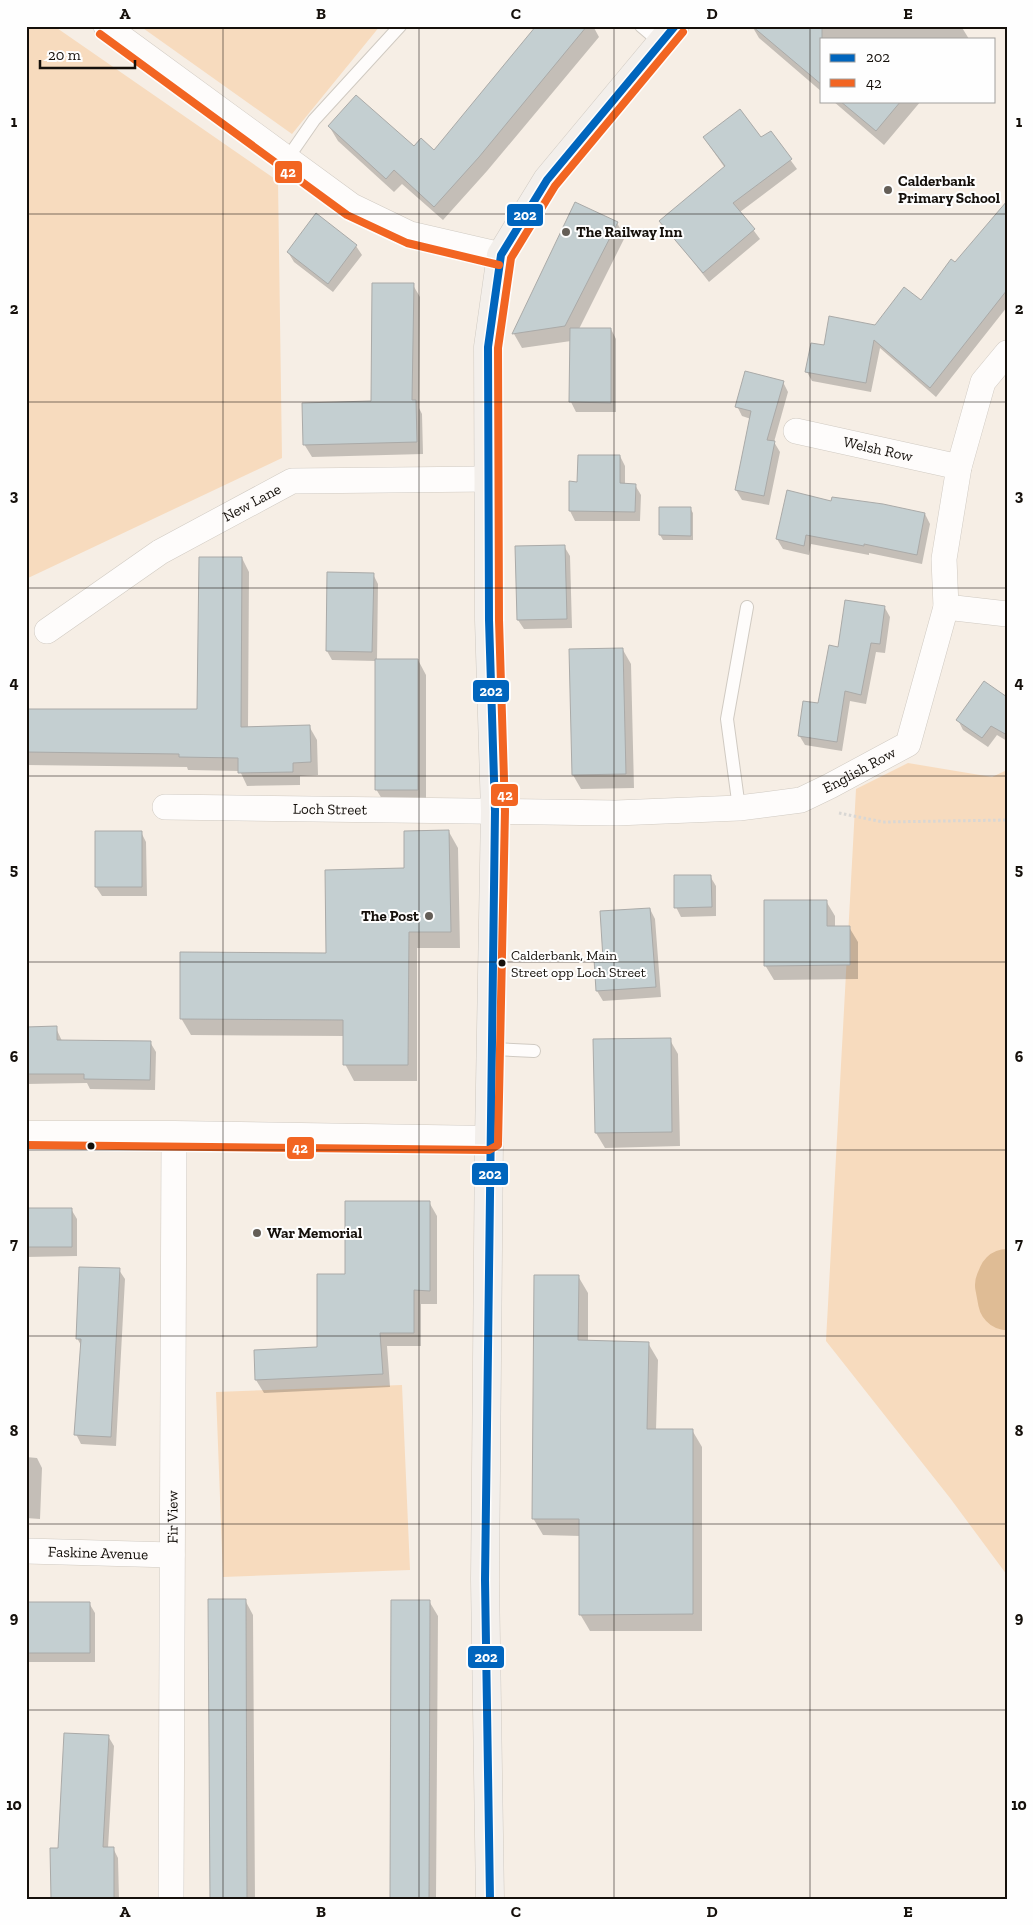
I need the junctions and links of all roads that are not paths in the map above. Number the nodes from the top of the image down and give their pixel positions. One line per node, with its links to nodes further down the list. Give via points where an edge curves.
1 (106, 26): 4 (street)
2 (400, 26): 4 (lane, via 314,120)
3 (659, 32): 5 (main road, via 547,180)
4 (287, 159): 5 (street, via 352,206 410,234)
5 (501, 255): 9 (main road, via 488,348)
6 (1007, 353): 8 (street, English Row, via 983,382)
7 (796, 431): 8 (street, Welsh Row)
8 (959, 467): 10 (street, English Row, via 944,559)
9 (489, 479): 13 (street, New Lane, via 292,481 160,552); 16 (main road)
10 (946, 607): 12 (street); 15 (street, English Row, via 908,744 801,800)
11 (747, 608): 15 (lane, via 727,719)
12 (1007, 614)
13 (47, 631)
14 (165, 807): 16 (street, Loch Street)
15 (739, 808): 16 (street, English Row, via 616,813)
16 (494, 811): 17 (main road)
17 (492, 1049): 18 (lane); 21 (main road)
18 (534, 1051)
19 (174, 1135): 20 (street); 21 (street); 23 (street, Fir View)
20 (26, 1136)
21 (488, 1140): 25 (main road, via 486,1580)
22 (26, 1551): 23 (street, Faskine Avenue)
23 (172, 1555): 24 (street, Fir View)
24 (171, 1899)
25 (490, 1899)

